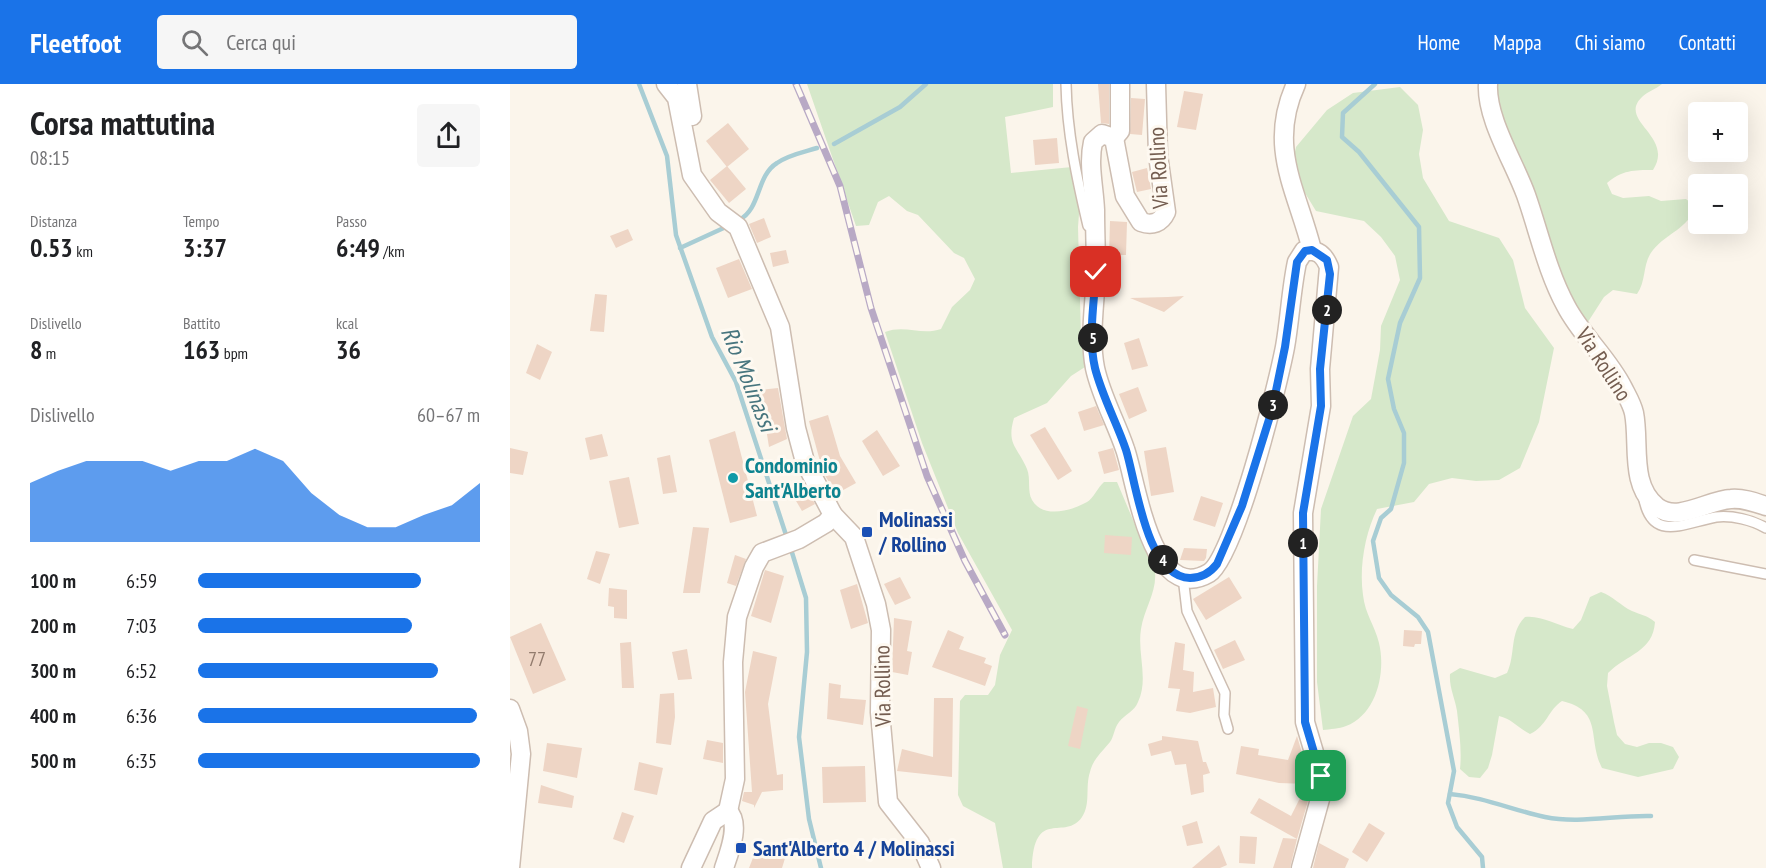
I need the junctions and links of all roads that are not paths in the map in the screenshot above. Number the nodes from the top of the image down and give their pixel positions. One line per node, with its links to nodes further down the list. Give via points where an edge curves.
1 (666, 84): 9 (street, via 677,98 692,176 718,212)
2 (687, 84): 9 (street, Via Rollino, via 701,174 735,214)
3 (1066, 84): 10 (lane, via 1073,162)
4 (1120, 84): 8 (street, via 1120,131)
5 (1156, 84): 8 (street, Via Rollino, via 1158,155 1166,212 1156,223 1141,222 1125,196)
6 (1296, 84): 11 (street, via 1286,112 1282,146 1288,182)
7 (1488, 84): 12 (street, Via Rollino, via 1491,109 1566,308 1630,400)
8 (1114, 138): 10 (street, Via Rollino, via 1102,134 1091,150)
9 (738, 227): 14 (street, Via Rollino, via 780,327 796,428 805,462)
10 (1095, 239): 18 (street, Via Rollino, via 1095,368 1126,452 1140,512 1151,539 1168,568)
11 (1312, 250): 18 (street, via 1305,251 1297,262 1272,410 1242,506 1217,564 1204,575); 26 (street, via 1323,256 1330,274 1320,369 1321,406 1303,513 1305,722 1321,776 1320,799)
12 (1642, 490): 13 (street, via 1665,512 1676,513 1729,499); 15 (lane, via 1645,510 1651,519 1668,528 1717,517 1746,520)
13 (1766, 506)
14 (830, 519): 21 (street, via 799,539 762,553 754,567 737,617 733,662 735,779); 25 (street, Via Rollino, via 854,537 876,604 881,630 880,712 888,802 920,843)
15 (1766, 528)
16 (1694, 560): 17 (lane)
17 (1766, 574)
18 (1183, 577): 20 (lane, via 1187,611 1225,693)
19 (510, 709): 22 (street, via 519,730 521,754)
20 (1227, 729)
21 (728, 811): 23 (street, via 713,820); 24 (street, via 733,824)
22 (510, 868)
23 (691, 868)
24 (724, 868)
25 (931, 868)
26 (1301, 868)

